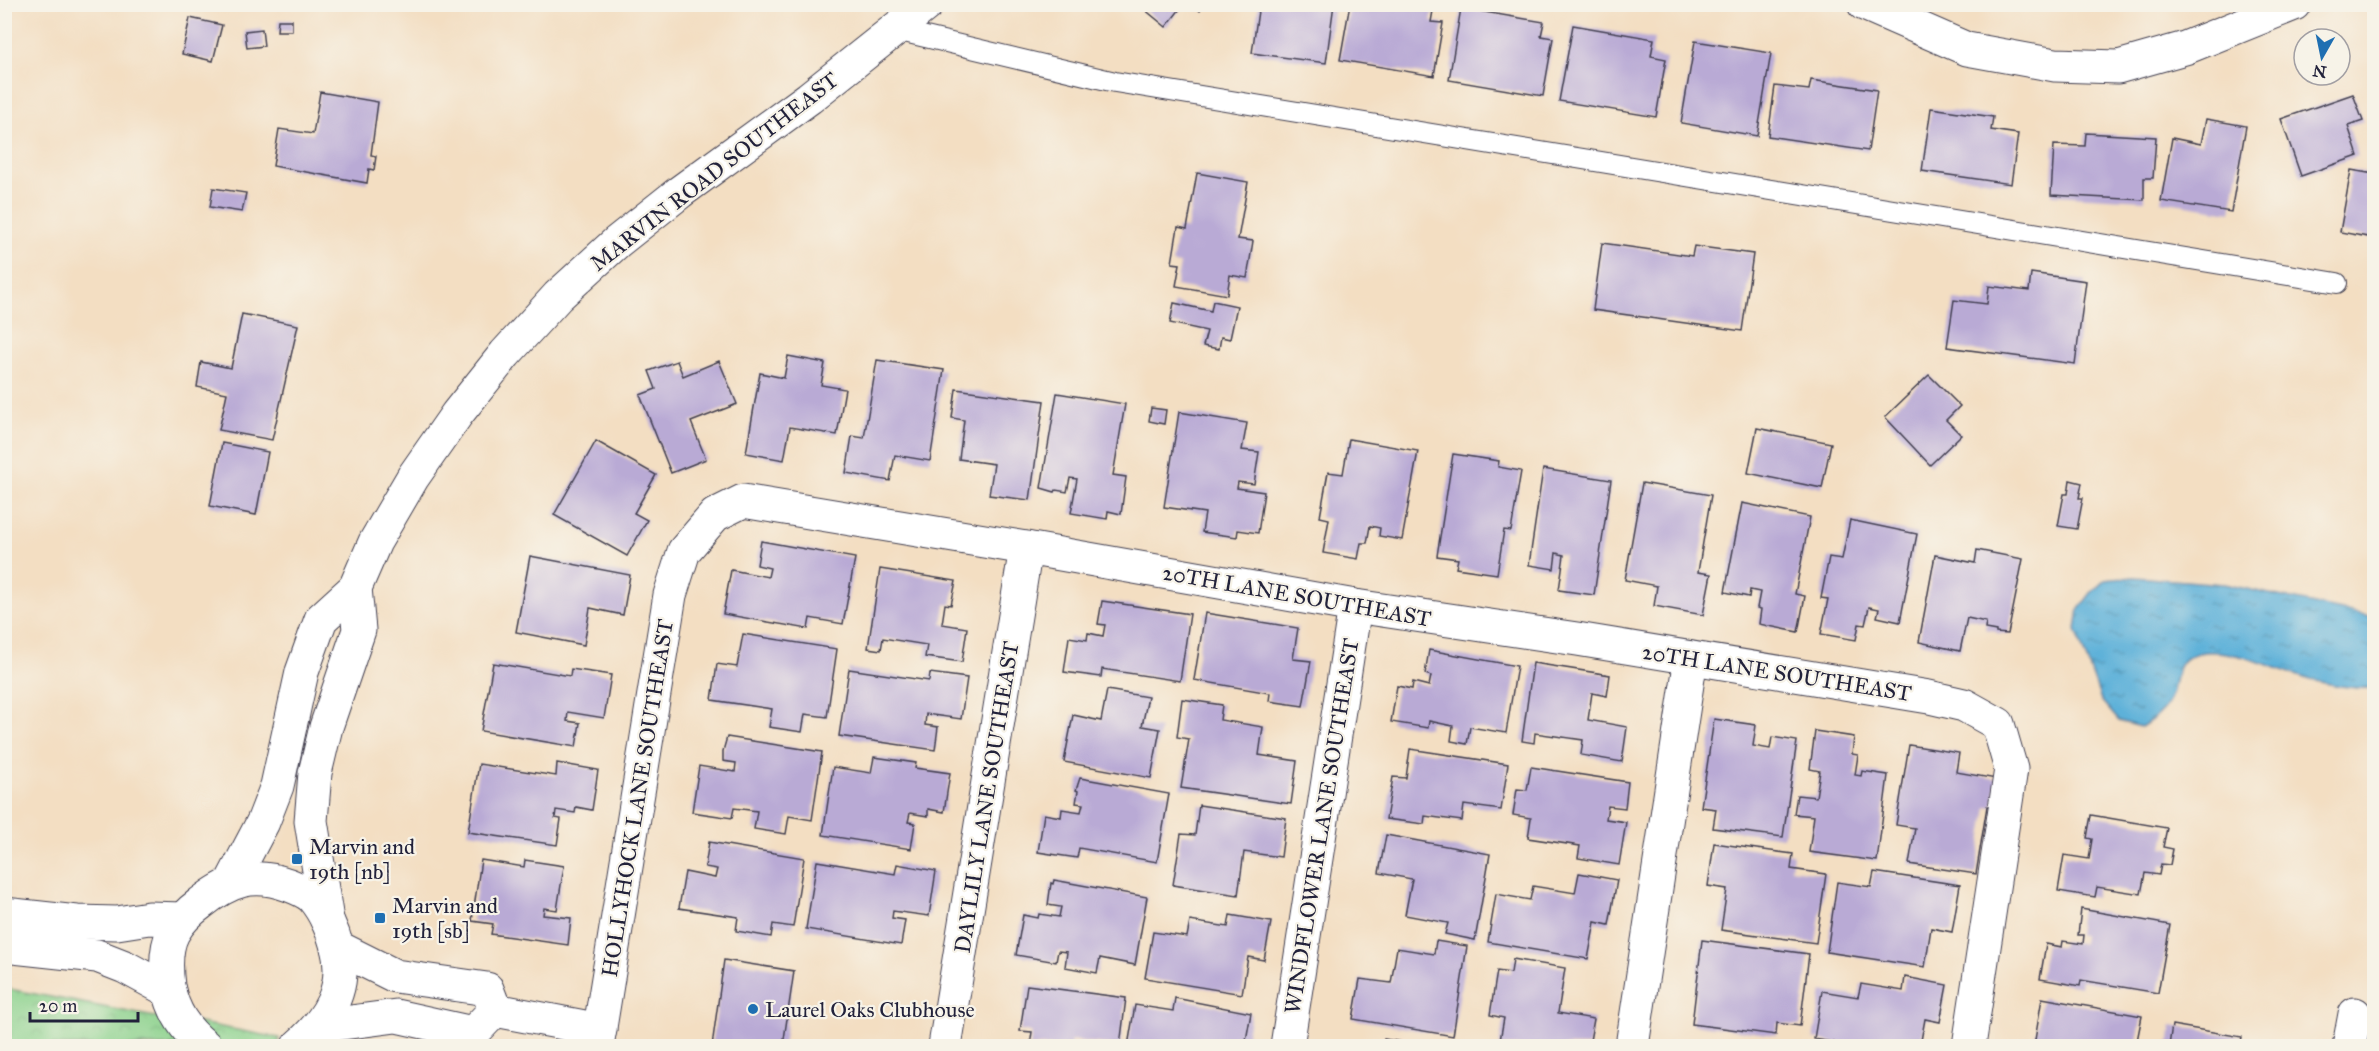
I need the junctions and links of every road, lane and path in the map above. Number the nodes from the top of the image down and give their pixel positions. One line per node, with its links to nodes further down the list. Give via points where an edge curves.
1 (927, 4): 4 (street, MARVIN ROAD SOUTHEAST)
2 (1864, 4): 3 (street, via 1967,49 2055,65 2118,67 2185,48)
3 (2294, 4)
4 (896, 30): 5 (lane, via 1115,82); 8 (street, MARVIN ROAD SOUTHEAST, via 616,242 558,296 457,414 412,477 375,542)
5 (2337, 283)
6 (1026, 548): 7 (street, 20TH LANE SOUTHEAST, via 743,501 715,515); 9 (street, 20TH LANE SOUTHEAST); 22 (street, DAYLILY LANE SOUTHEAST)
7 (684, 551): 20 (street, HOLLYHOCK LANE SOUTHEAST, via 670,595)
8 (355, 588): 11 (street, MARVIN ROAD SOUTHEAST, via 321,619 302,672 277,786); 14 (street, MARVIN ROAD SOUTHEAST, via 359,630 326,727 315,773 311,821)
9 (1355, 606): 10 (street, 20TH LANE SOUTHEAST); 23 (street, WINDFLOWER LANE SOUTHEAST)
10 (1691, 658): 24 (street); 25 (street, 20TH LANE SOUTHEAST, via 1929,697 1964,705 1998,724 2012,769)
11 (231, 883): 13 (street); 14 (street, via 266,879 298,888 312,897)
12 (4, 914): 13 (street, via 77,922)
13 (183, 919): 16 (street, via 172,934 166,974)
14 (332, 935): 17 (street, via 395,976 487,989); 19 (street, MARVIN ROAD SOUTHEAST, via 340,958 340,982 331,1005)
15 (4, 946): 16 (street, via 97,956)
16 (169, 991): 21 (street, via 181,1022)
17 (495, 1010): 19 (street, via 473,1033 396,1016); 20 (street)
18 (2355, 1014): 26 (street)
19 (309, 1036)
20 (598, 1038)
21 (197, 1043)
22 (945, 1047)
23 (1287, 1047)
24 (1632, 1047)
25 (1969, 1047)
26 (2349, 1047)

